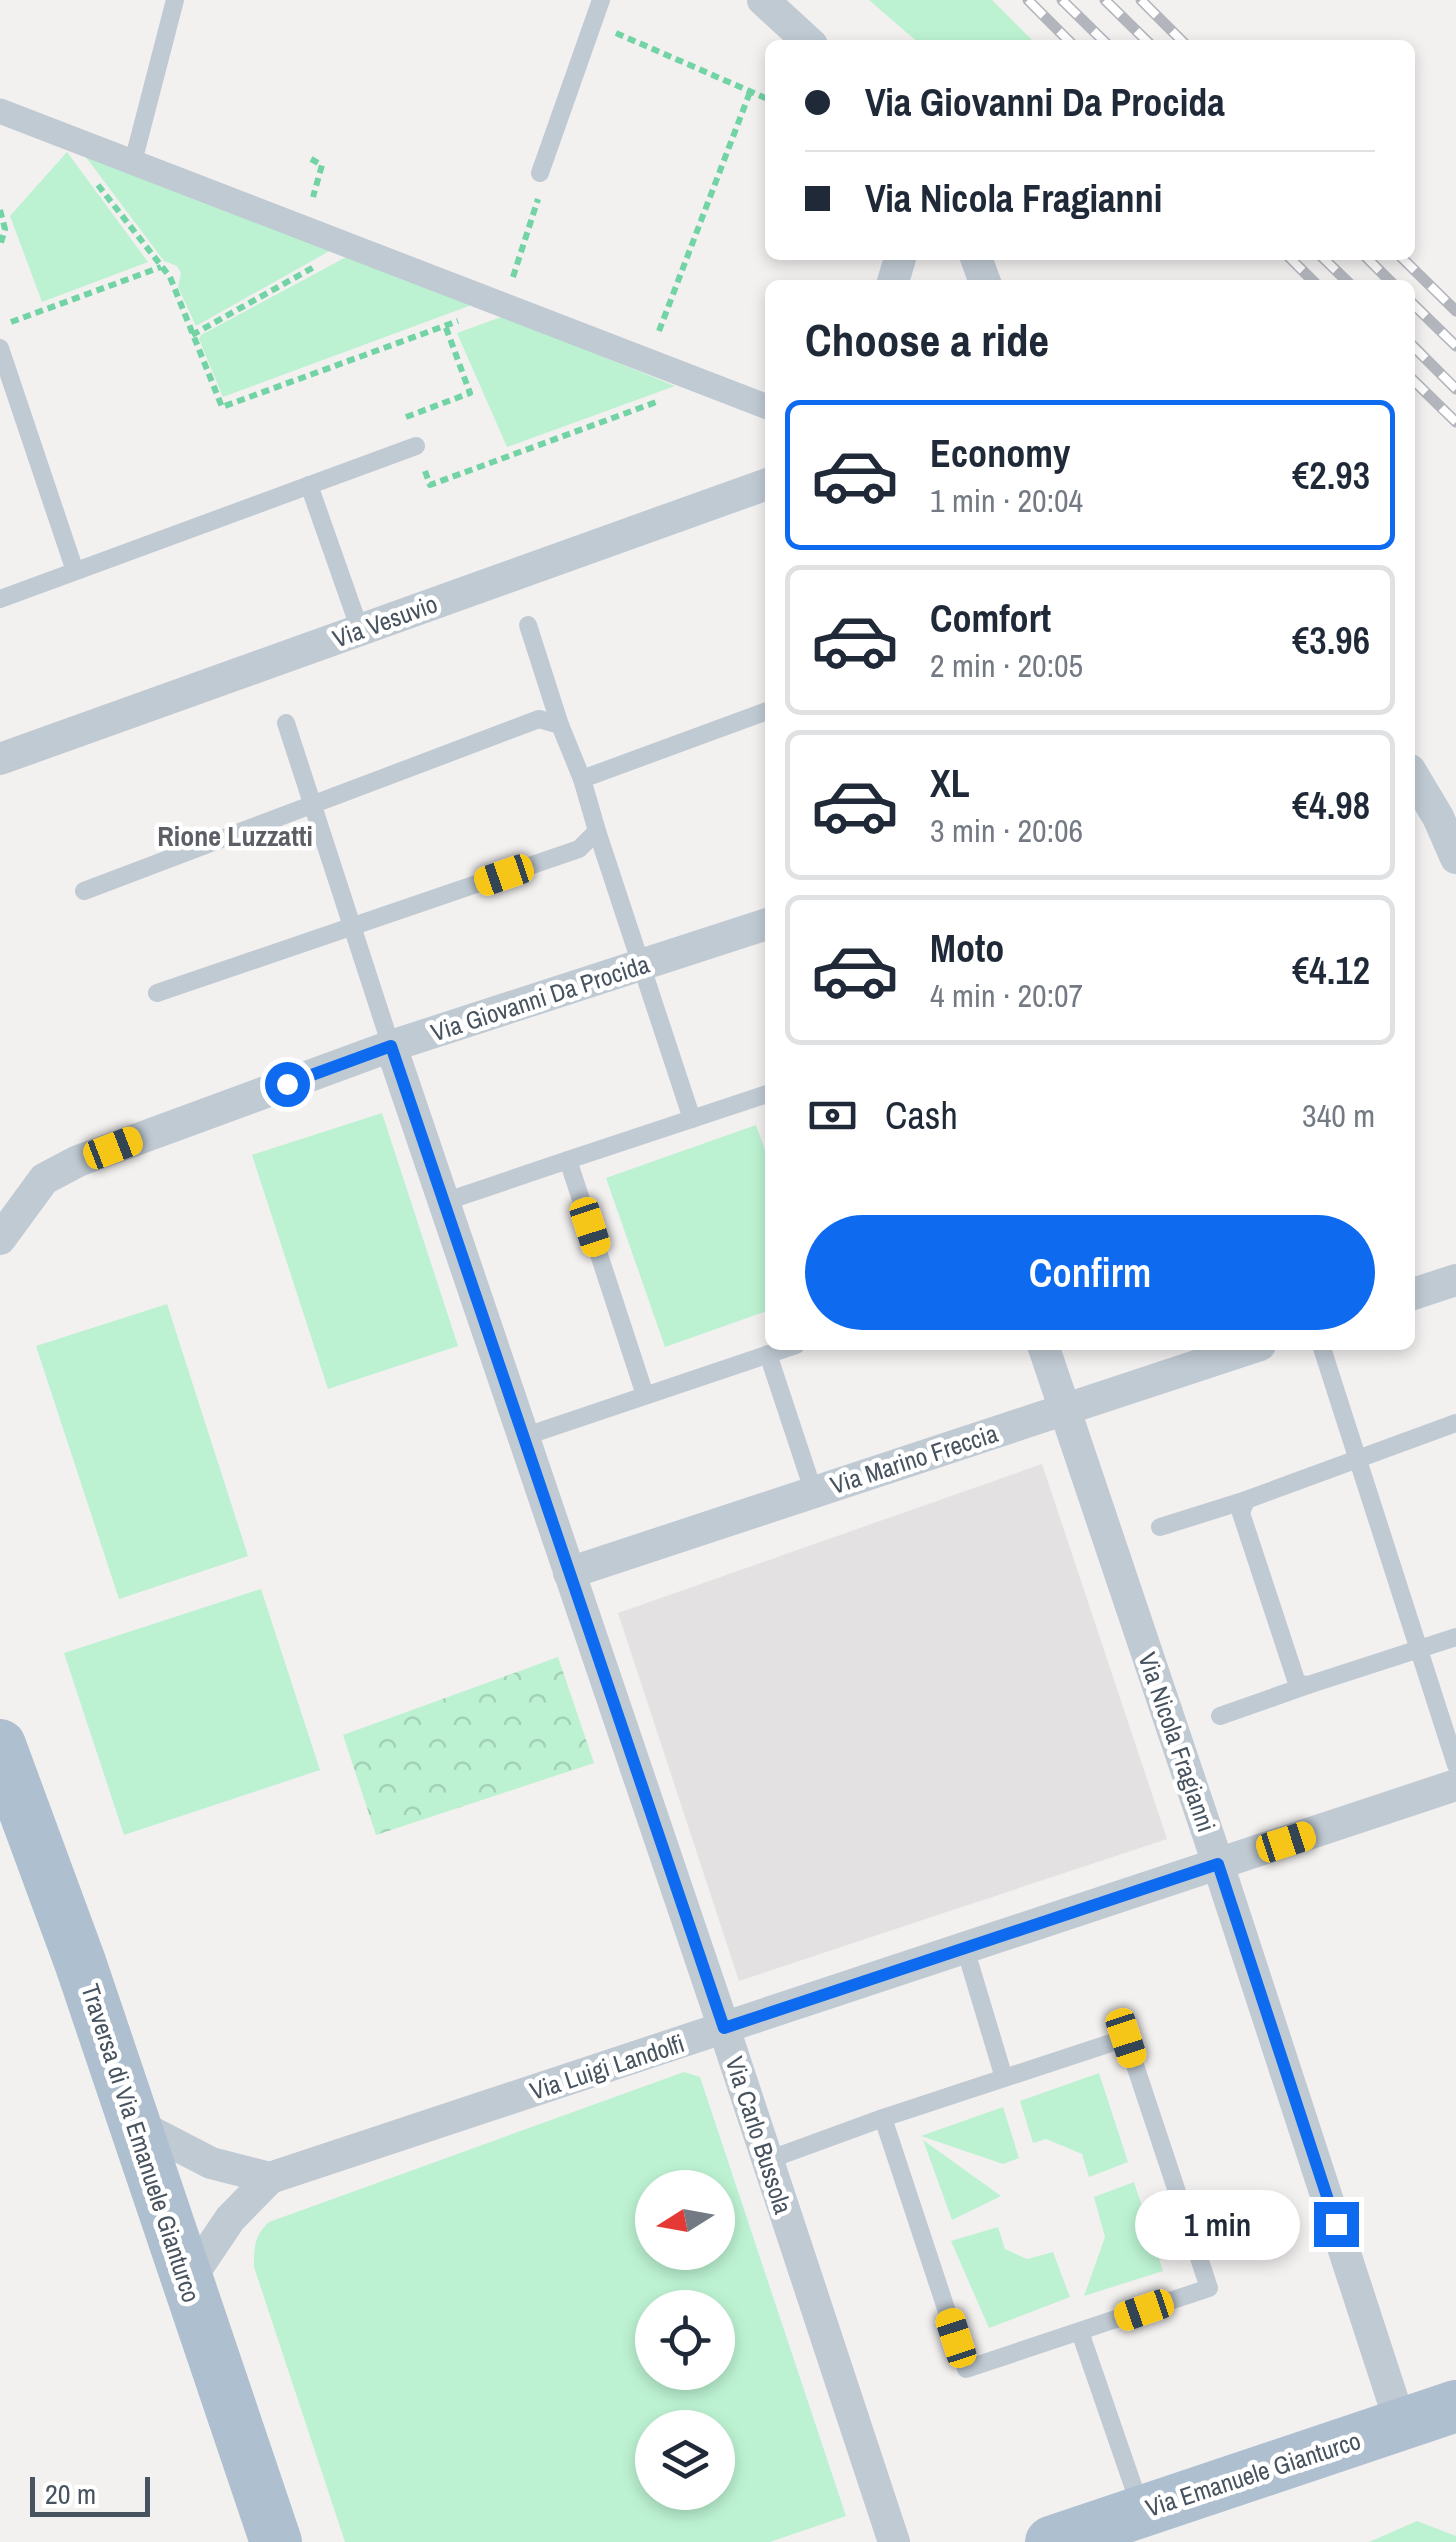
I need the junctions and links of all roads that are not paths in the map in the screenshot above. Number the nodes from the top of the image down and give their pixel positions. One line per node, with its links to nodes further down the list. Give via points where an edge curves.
1 (175, 0): 6 (lane)
2 (763, 0): 4 (street)
3 (593, 8): 7 (lane)
4 (807, 40)
5 (0, 111): 6 (street)
6 (134, 162): 9 (street)
7 (540, 173)
8 (0, 348): 13 (lane)
9 (765, 406)
10 (416, 446): 11 (lane)
11 (309, 485): 13 (lane); 16 (lane)
12 (765, 487): 16 (street, Via Vesuvio)
13 (75, 571): 14 (lane)
14 (0, 599)
15 (528, 624): 19 (lane)
16 (360, 630): 20 (street, Via Vesuvio)
17 (765, 712): 21 (lane)
18 (286, 723): 23 (lane)
19 (560, 725): 21 (lane); 23 (lane, via 539,718)
20 (0, 760)
21 (582, 778): 24 (lane)
22 (1415, 778): 25 (street)
23 (311, 804): 26 (lane); 28 (lane)
24 (597, 830): 28 (lane, via 579,849); 29 (lane)
25 (1456, 858)
26 (84, 891)
27 (765, 925): 29 (street, Via Giovanni Da Procida)
28 (353, 927): 30 (lane); 31 (lane)
29 (643, 964): 31 (street, Via Giovanni Da Procida); 33 (lane)
30 (157, 993)
31 (391, 1046): 35 (street, Via Carlo Bussola); 36 (street, Via Giovanni Da Procida, via 78,1161 44,1179)
32 (765, 1095): 33 (lane)
33 (692, 1119): 34 (lane)
34 (568, 1160): 35 (lane); 44 (lane)
35 (444, 1202): 47 (street, Via Carlo Bussola)
36 (0, 1238)
37 (1456, 1280): 38 (street)
38 (1415, 1293)
39 (780, 1350): 43 (lane)
40 (1045, 1350): 45 (street, Via Nicola Fragianni)
41 (1245, 1350): 45 (street, Via Marino Freccia)
42 (1322, 1350): 48 (lane)
43 (768, 1354): 44 (lane); 49 (lane)
44 (645, 1395): 47 (lane)
45 (1065, 1410): 49 (street, Via Marino Freccia); 60 (street, Via Nicola Fragianni)
46 (1456, 1423): 48 (lane)
47 (523, 1437): 52 (street, Via Carlo Bussola)
48 (1356, 1461): 50 (lane); 54 (lane)
49 (814, 1492): 52 (street, Via Marino Freccia)
50 (1246, 1500): 51 (lane); 55 (lane, via 1241,1514 1297,1683)
51 (1160, 1527)
52 (569, 1573): 62 (street, Via Carlo Bussola)
53 (1456, 1636): 54 (lane)
54 (1418, 1650): 55 (lane); 58 (lane)
55 (1308, 1685): 56 (lane)
56 (1220, 1716)
57 (0, 1746): 65 (main road, Traversa di Via Emanuele Gianturco)
58 (1456, 1765)
59 (1456, 1785): 60 (street, Via Luigi Landolfi)
60 (1218, 1864): 61 (street, Via Luigi Landolfi); 71 (street, Via Nicola Fragianni)
61 (966, 1948): 62 (street, Via Luigi Landolfi); 63 (lane)
62 (724, 2028): 66 (street, Via Carlo Bussola); 67 (street, Via Luigi Landolfi)
63 (1004, 2078): 64 (lane); 69 (lane, via 1126,2038 1209,2288)
64 (883, 2118): 66 (lane); 69 (lane, via 966,2369)
65 (134, 2123): 67 (street, via 211,2163); 68 (main road, Traversa di Via Emanuele Gianturco)
66 (768, 2160): 74 (street, Via Carlo Bussola)
67 (270, 2178): 68 (street, Via Luigi Landolfi, via 230,2220)
68 (187, 2282): 73 (main road, Traversa di Via Emanuele Gianturco)
69 (1080, 2332): 72 (lane)
70 (1456, 2406): 71 (main road, Via Emanuele Gianturco)
71 (1401, 2424): 72 (main road, Via Emanuele Gianturco)
72 (1142, 2511): 75 (main road, Via Emanuele Gianturco)
73 (276, 2542)
74 (894, 2542)
75 (1050, 2542)

